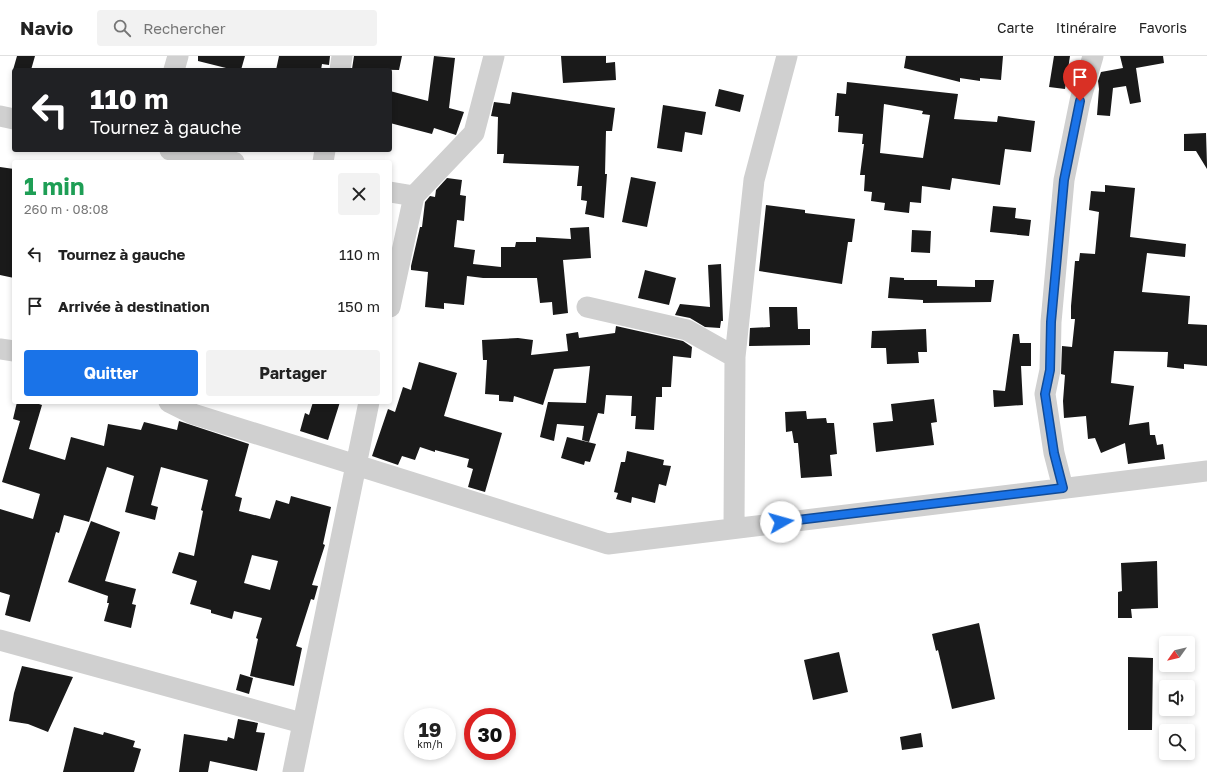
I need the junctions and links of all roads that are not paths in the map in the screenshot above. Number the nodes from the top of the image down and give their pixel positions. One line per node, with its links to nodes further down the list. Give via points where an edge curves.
1 (178, 56): 6 (street)
2 (342, 56): 7 (street)
3 (494, 56): 13 (street, via 474,133)
4 (788, 56): 18 (street, via 754,180)
5 (1093, 56): 23 (street, via 1080,101 1064,180 1051,322 1050,370 1045,394 1054,453)
6 (175, 68)
7 (340, 68)
8 (0, 116): 9 (street)
9 (12, 119)
10 (181, 152): 11 (street)
11 (223, 160)
12 (392, 192): 13 (street)
13 (414, 196): 14 (street)
14 (392, 298)
15 (587, 307): 18 (street, via 687,330)
16 (0, 349): 17 (street)
17 (12, 351)
18 (735, 357): 24 (street)
19 (173, 404): 21 (street, via 193,414)
20 (369, 404): 21 (street)
21 (356, 465): 24 (street, via 608,544); 26 (street)
22 (1207, 471): 23 (street)
23 (1063, 488): 24 (street)
24 (734, 528)
25 (0, 640): 26 (street)
26 (302, 723): 27 (street)
27 (292, 772)

